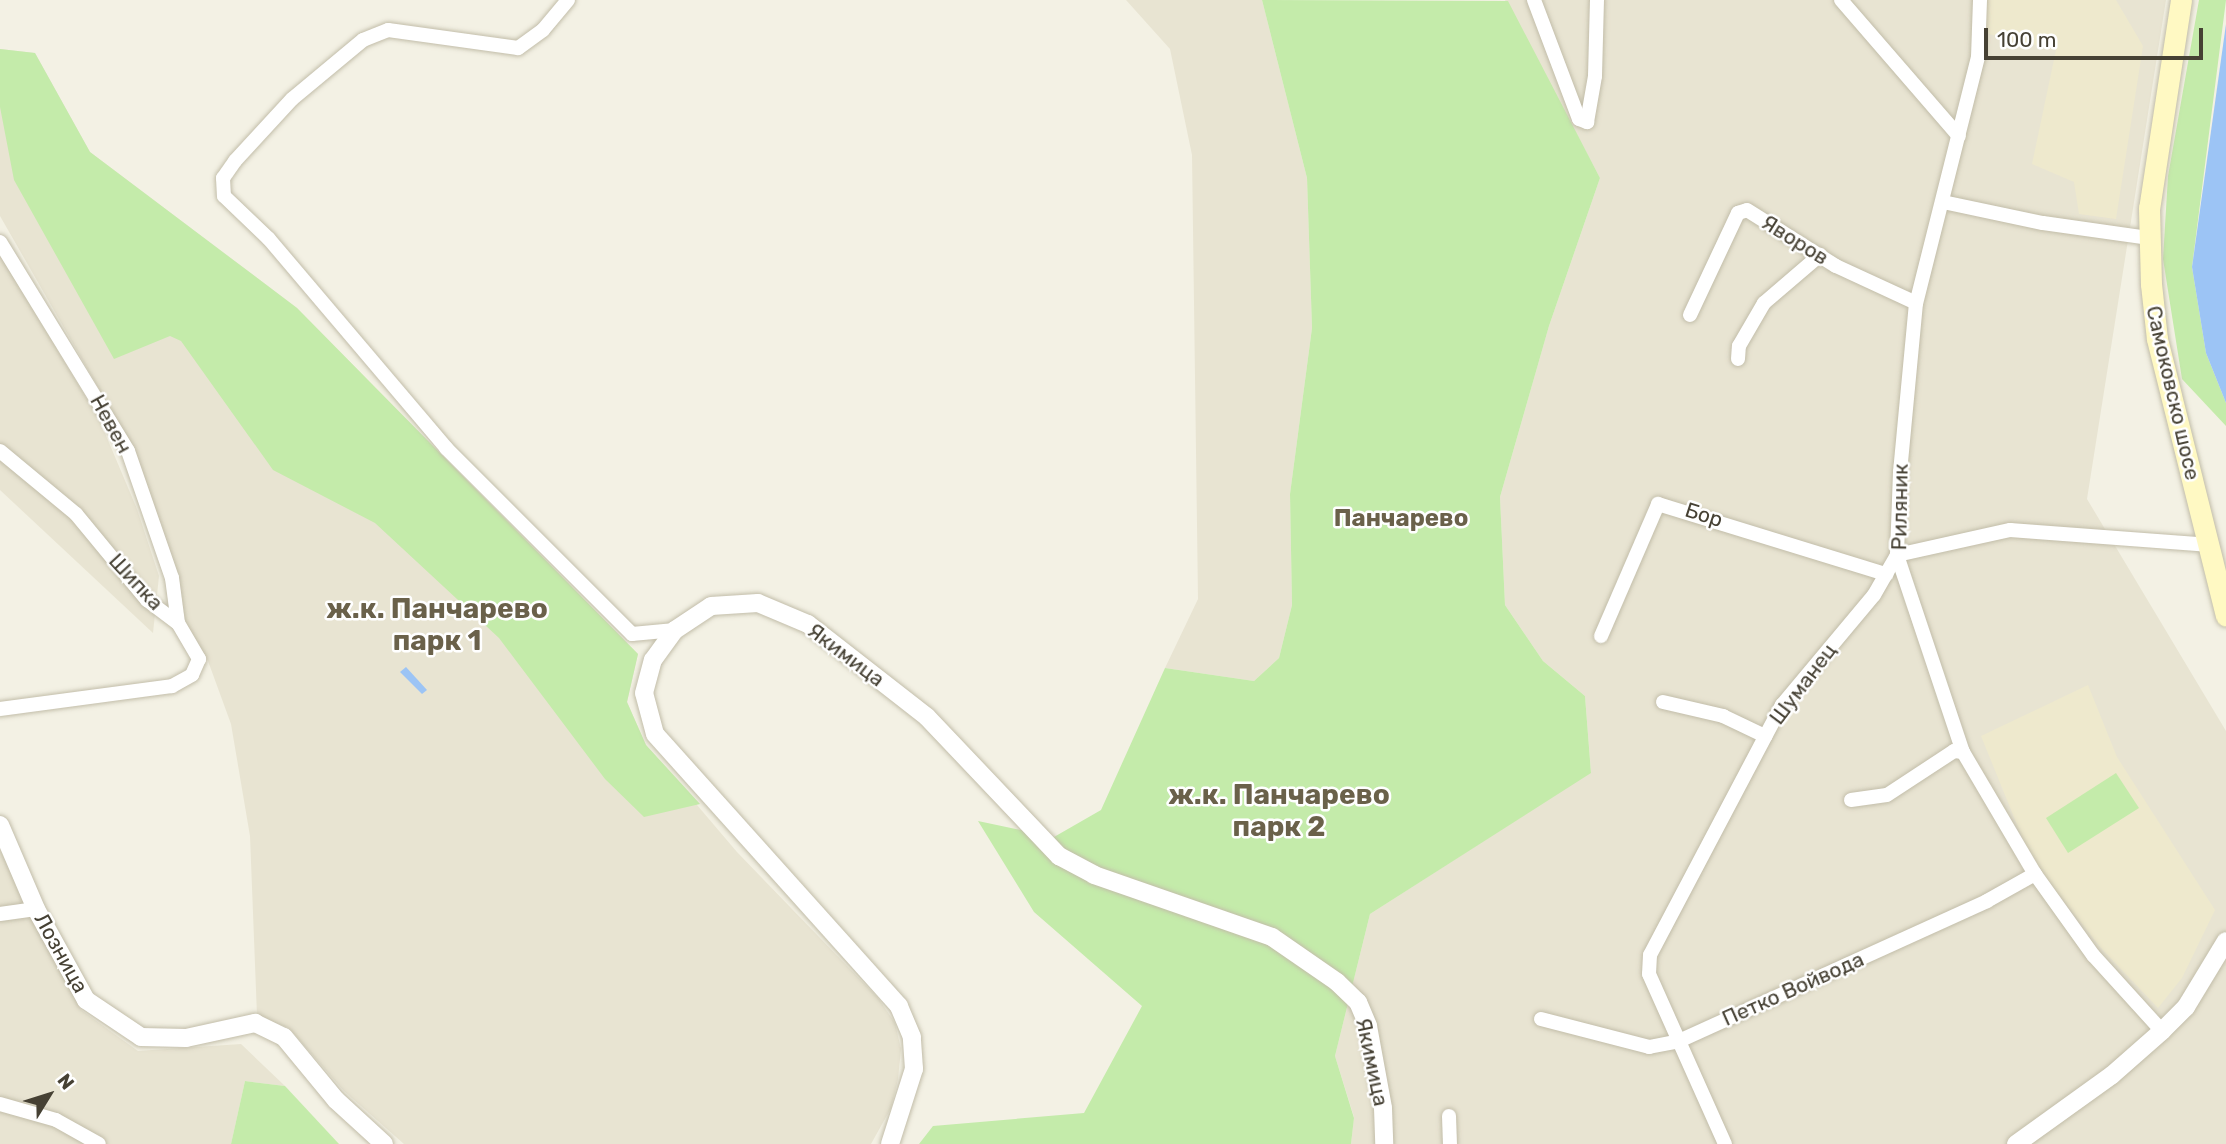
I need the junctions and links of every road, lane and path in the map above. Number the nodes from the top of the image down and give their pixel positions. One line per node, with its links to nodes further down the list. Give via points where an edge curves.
1 (568, 0): 21 (street, via 543,30 518,48 388,30 363,40 292,99 243,152 223,178 224,196 269,239 446,448 588,592 632,634)
2 (1534, 0): 3 (street, via 1579,119 1587,122 1595,76)
3 (1597, 0)
4 (1842, 0): 7 (street)
5 (1980, 0): 7 (street, Риляник, via 1978,57)
6 (2181, 0): 9 (main road, Самоковско шосе, via 2155,162)
7 (1959, 136): 8 (street, Риляник)
8 (1943, 202): 9 (street); 12 (street, Риляник)
9 (2148, 238): 16 (main road, Самоковско шосе, via 2157,339)
10 (0, 242): 20 (street, Невен, via 128,452 173,578)
11 (1819, 255): 12 (street, Яворов); 13 (street, Яворов, via 1747,210 1738,213); 14 (street, via 1763,303 1749,323)
12 (1916, 303): 17 (street, Риляник)
13 (1690, 315)
14 (1738, 359)
15 (0, 451): 20 (street, Шипка, via 76,514 147,600)
16 (2210, 545): 17 (street, via 2010,530); 19 (main road, Самоковско шосе)
17 (1897, 555): 18 (street, Шуманец); 26 (street, Риляник)
18 (1886, 574): 22 (street, Бор, via 1658,504); 25 (street, Шуманец, via 1782,705)
19 (2226, 616)
20 (178, 623): 24 (street, Шипка, via 199,659 184,681)
21 (676, 630): 40 (street, Якимица, via 653,660 644,693 655,734 875,975 912,1037 914,1069); 41 (street, Якимица, via 711,606 741,601 758,603 808,624 927,717 1059,856 1094,875 1272,937 1337,982 1358,1002 1368,1026 1383,1108)
22 (1601, 636)
23 (1663, 702): 25 (street, via 1723,716)
24 (0, 709)
25 (1765, 736): 35 (street, Шуманец, via 1650,955 1649,974)
26 (1963, 752): 27 (street, via 1954,751 1887,795); 29 (street, Риляник)
27 (1851, 800)
28 (0, 825): 30 (street, Лозница)
29 (2035, 874): 34 (street, Риляник, via 2093,955); 35 (street, Петко Войвода, via 1987,901)
30 (36, 909): 31 (street); 39 (street, Лозница, via 86,1000 141,1037 186,1038 255,1023 284,1037 336,1100)
31 (0, 914)
32 (2226, 941): 34 (street, via 2191,999)
33 (1541, 1019): 35 (street, Петко Войвода, via 1648,1047)
34 (2162, 1031): 44 (street, via 2112,1075)
35 (1679, 1041): 43 (street, Шуманец)
36 (0, 1104): 38 (street, via 56,1120)
37 (1449, 1116): 42 (street)
38 (99, 1144)
39 (384, 1144)
40 (890, 1144)
41 (1384, 1144)
42 (1450, 1144)
43 (1725, 1144)
44 (2016, 1144)

